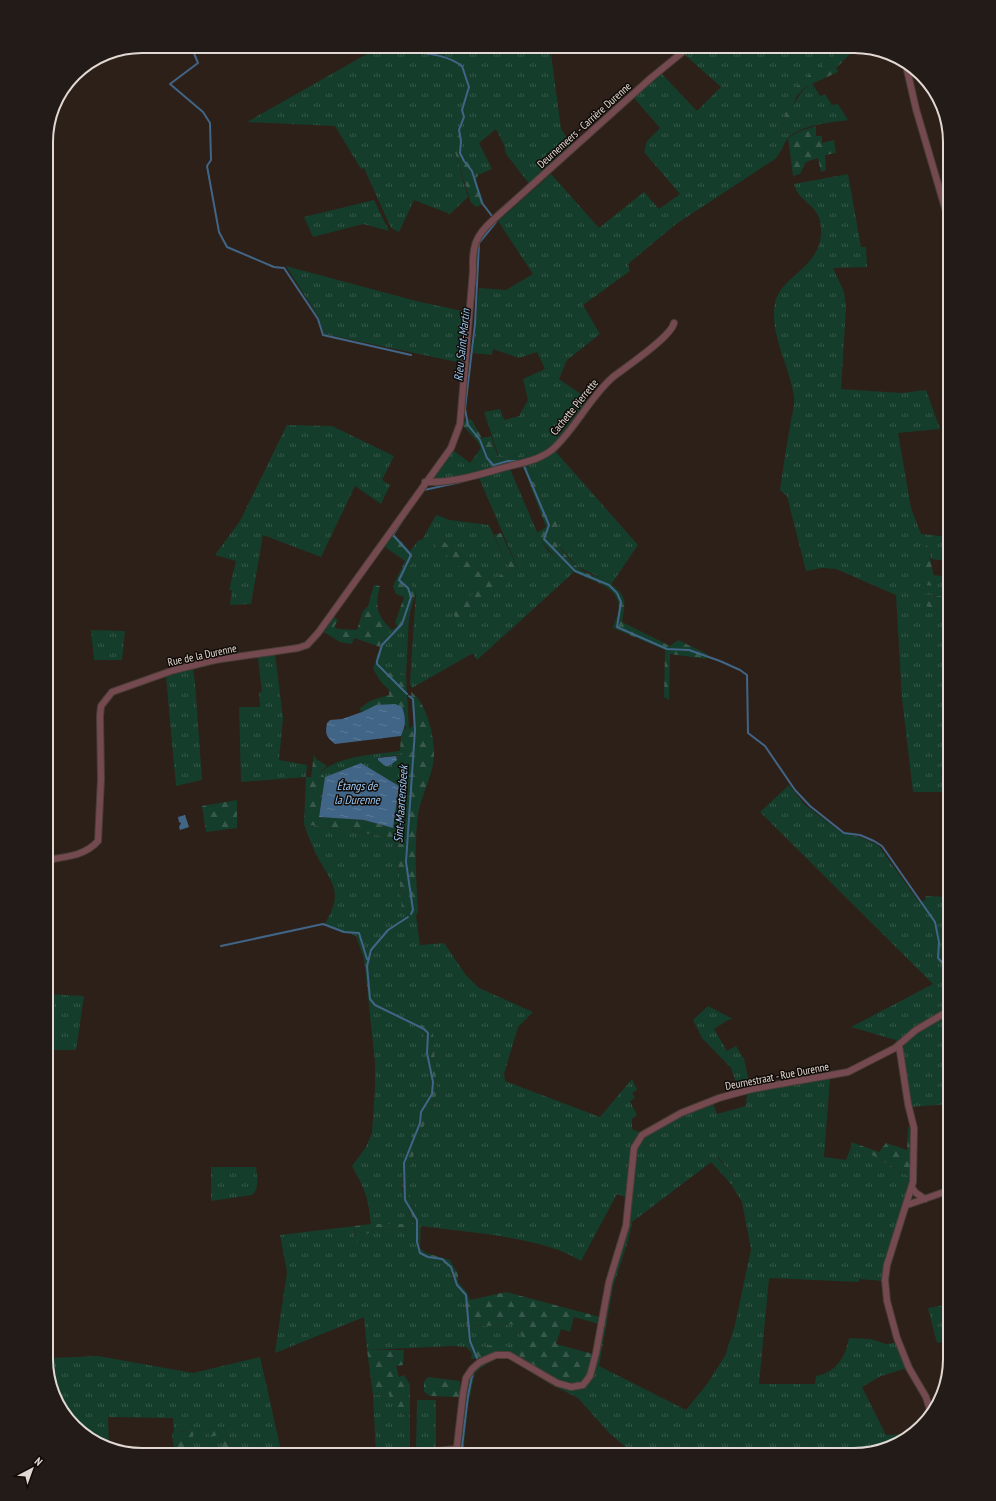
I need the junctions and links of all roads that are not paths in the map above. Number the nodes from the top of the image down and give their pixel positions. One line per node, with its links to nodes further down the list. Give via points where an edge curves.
1 (681, 53): 4 (street, Deurnemeers - Carrière Durenne)
2 (907, 71): 3 (street)
3 (943, 201)
4 (492, 220): 6 (street, Rue de la Durenne, via 477,236 474,244 460,424 452,448)
5 (674, 323): 6 (street, Cachette Pierrette, via 664,336 597,392 553,448 537,458 515,466 466,479)
6 (425, 482): 7 (street, Rue de la Durenne, via 307,645 215,660 174,670 112,692 101,706 100,716 101,779 98,841 82,853)
7 (53, 859)
8 (943, 1014): 9 (street, Deurnestraat - Rue Durenne, via 916,1030)
9 (899, 1044): 10 (street, via 914,1128); 15 (street, Deurnestraat - Rue Durenne, via 842,1074 752,1089 712,1100 677,1115 642,1135 634,1148 624,1236 609,1282 592,1372 588,1380 580,1386 566,1386 549,1379 514,1357 506,1354 490,1357 475,1366 466,1378)
10 (912, 1188): 12 (street); 13 (street)
11 (943, 1193): 12 (street)
12 (925, 1199): 13 (street)
13 (907, 1205): 14 (street, via 887,1265 887,1301 908,1368)
14 (929, 1407)
15 (456, 1448)

